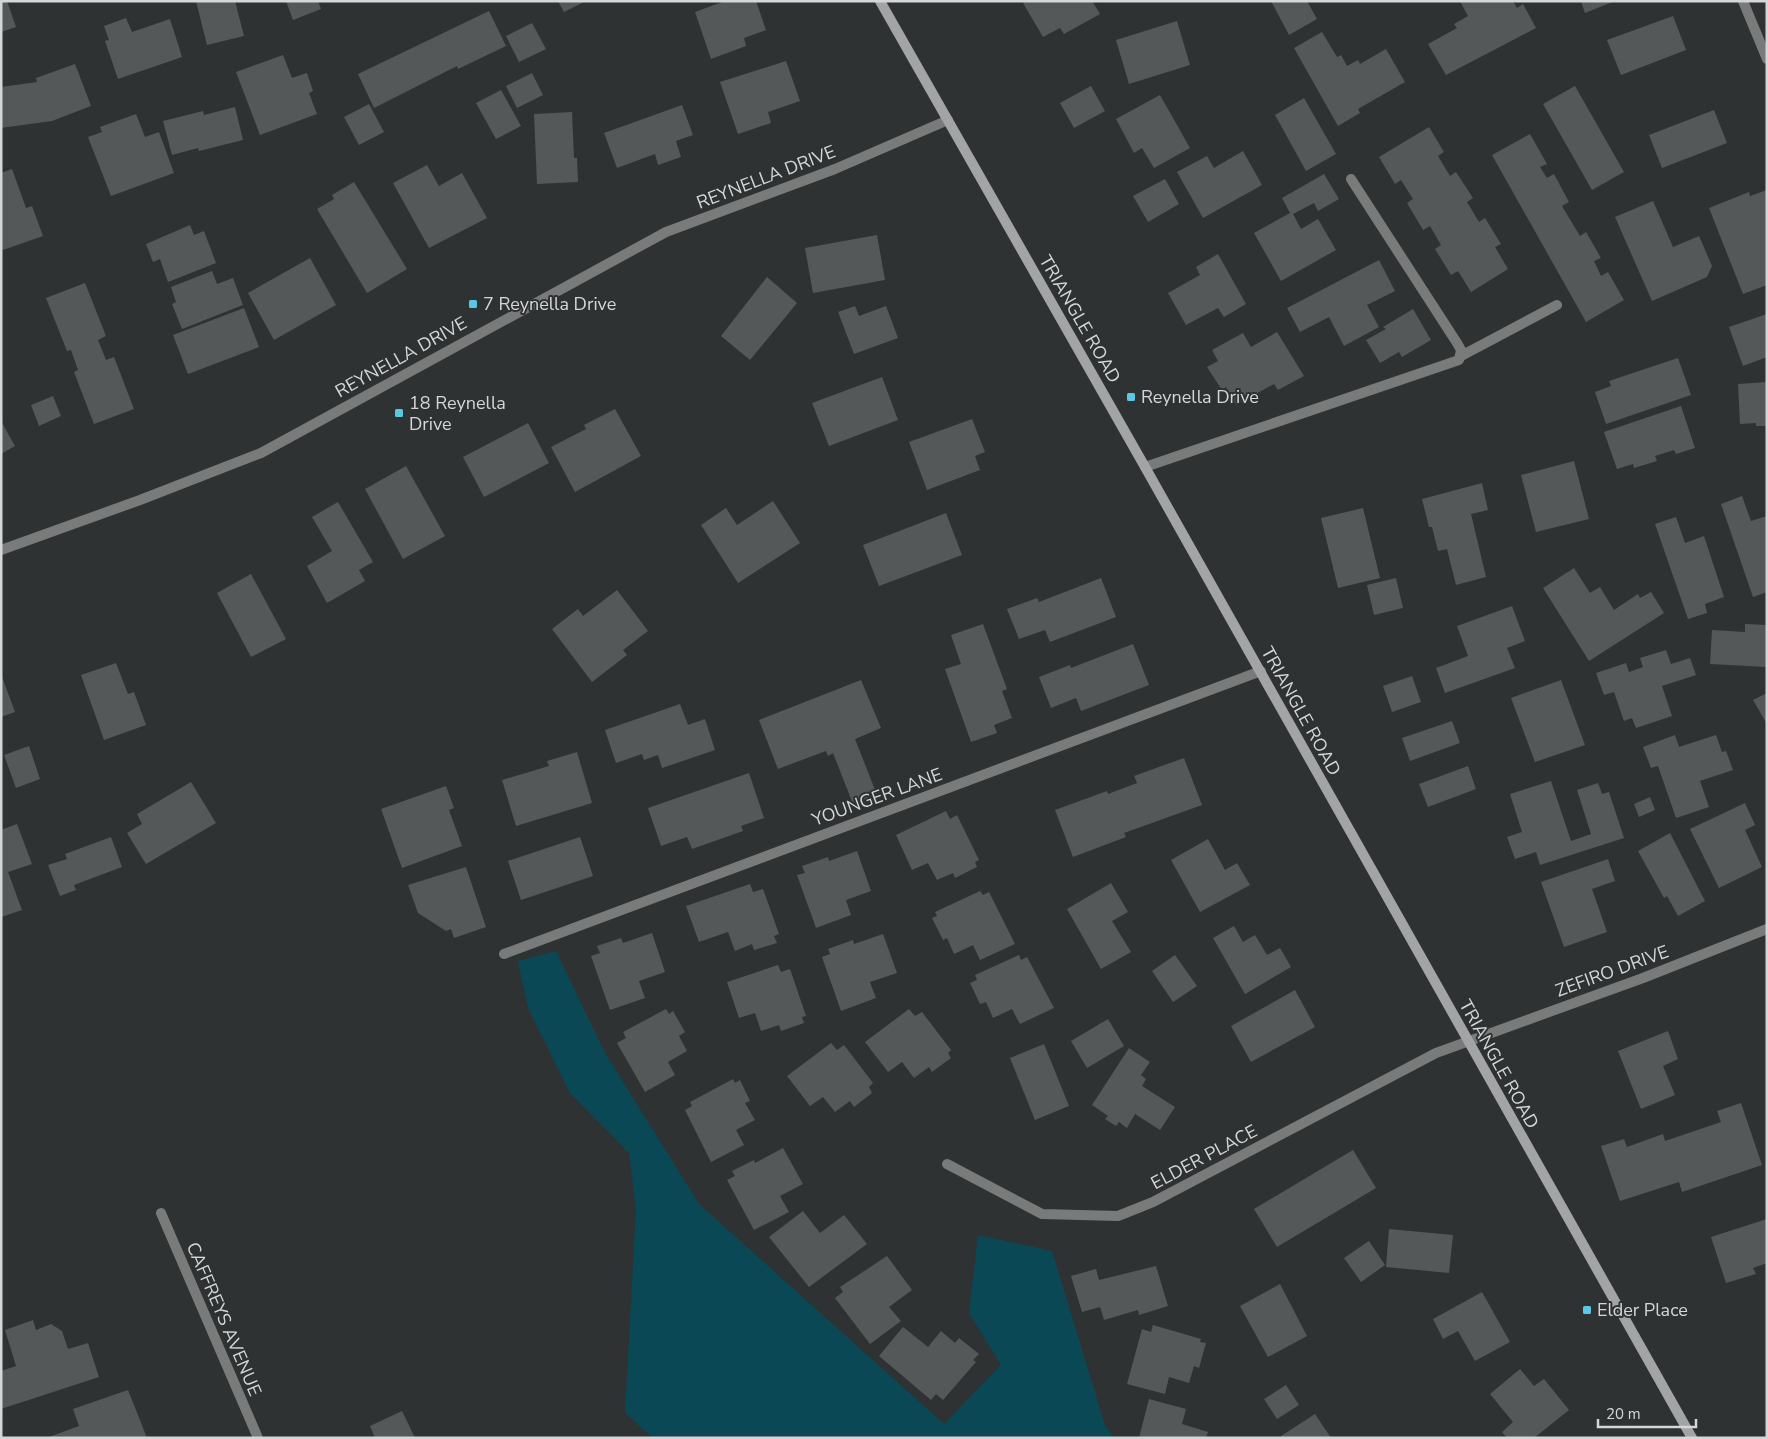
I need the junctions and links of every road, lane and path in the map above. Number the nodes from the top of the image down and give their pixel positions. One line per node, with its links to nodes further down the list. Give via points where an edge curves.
1 (880, 1): 4 (main road, TRIANGLE ROAD)
2 (1743, 1): 3 (street)
3 (1767, 59)
4 (948, 120): 8 (main road, TRIANGLE ROAD); 9 (street, REYNELLA DRIVE, via 835,168 666,232 261,453)
5 (1351, 179): 7 (street, via 1457,343)
6 (1557, 304): 7 (street)
7 (1461, 356): 8 (street, via 1453,363)
8 (1145, 467): 10 (main road, TRIANGLE ROAD)
9 (1, 550)
10 (1260, 671): 12 (street, YOUNGER LANE); 13 (main road, TRIANGLE ROAD)
11 (1767, 929): 13 (street, ZEFIRO DRIVE)
12 (504, 954)
13 (1468, 1043): 14 (street, ELDER PLACE, via 1436,1053 1153,1202 1118,1216 1042,1214); 17 (main road, TRIANGLE ROAD)
14 (947, 1164)
15 (161, 1213): 16 (street, CAFFREYS AVENUE)
16 (258, 1438)
17 (1692, 1438)

